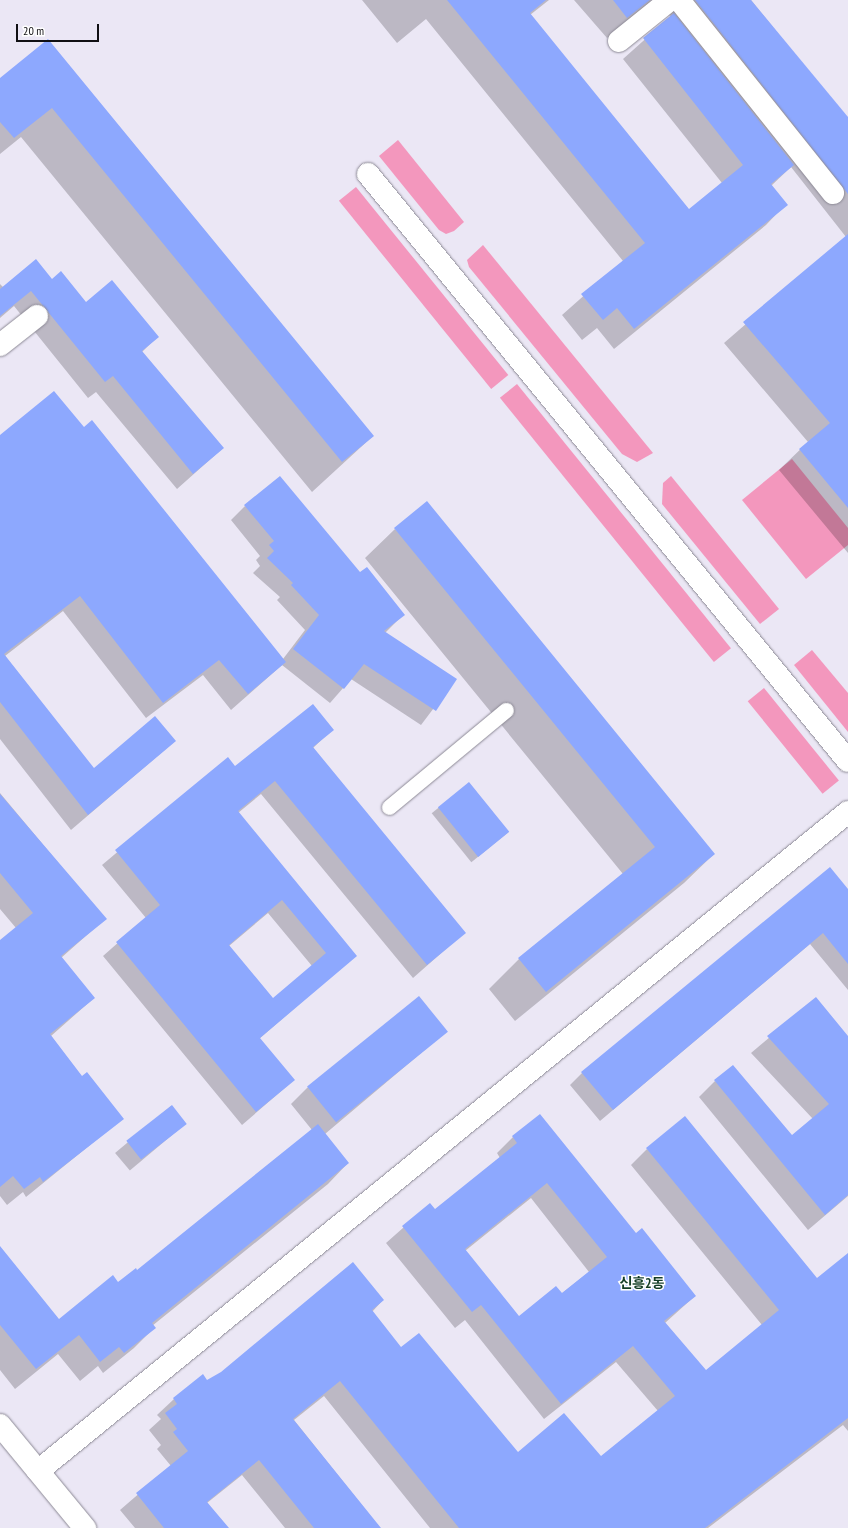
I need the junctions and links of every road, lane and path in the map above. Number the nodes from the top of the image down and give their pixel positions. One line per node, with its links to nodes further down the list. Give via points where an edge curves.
1 (670, 0): 3 (street)
2 (679, 0): 5 (street)
3 (619, 41)
4 (368, 174): 9 (street)
5 (833, 193)
6 (37, 316): 7 (street)
7 (0, 345)
8 (506, 710): 10 (lane)
9 (848, 761)
10 (389, 807)
11 (848, 812): 13 (street)
12 (0, 1425): 13 (street)
13 (38, 1471): 14 (street)
14 (85, 1528)

